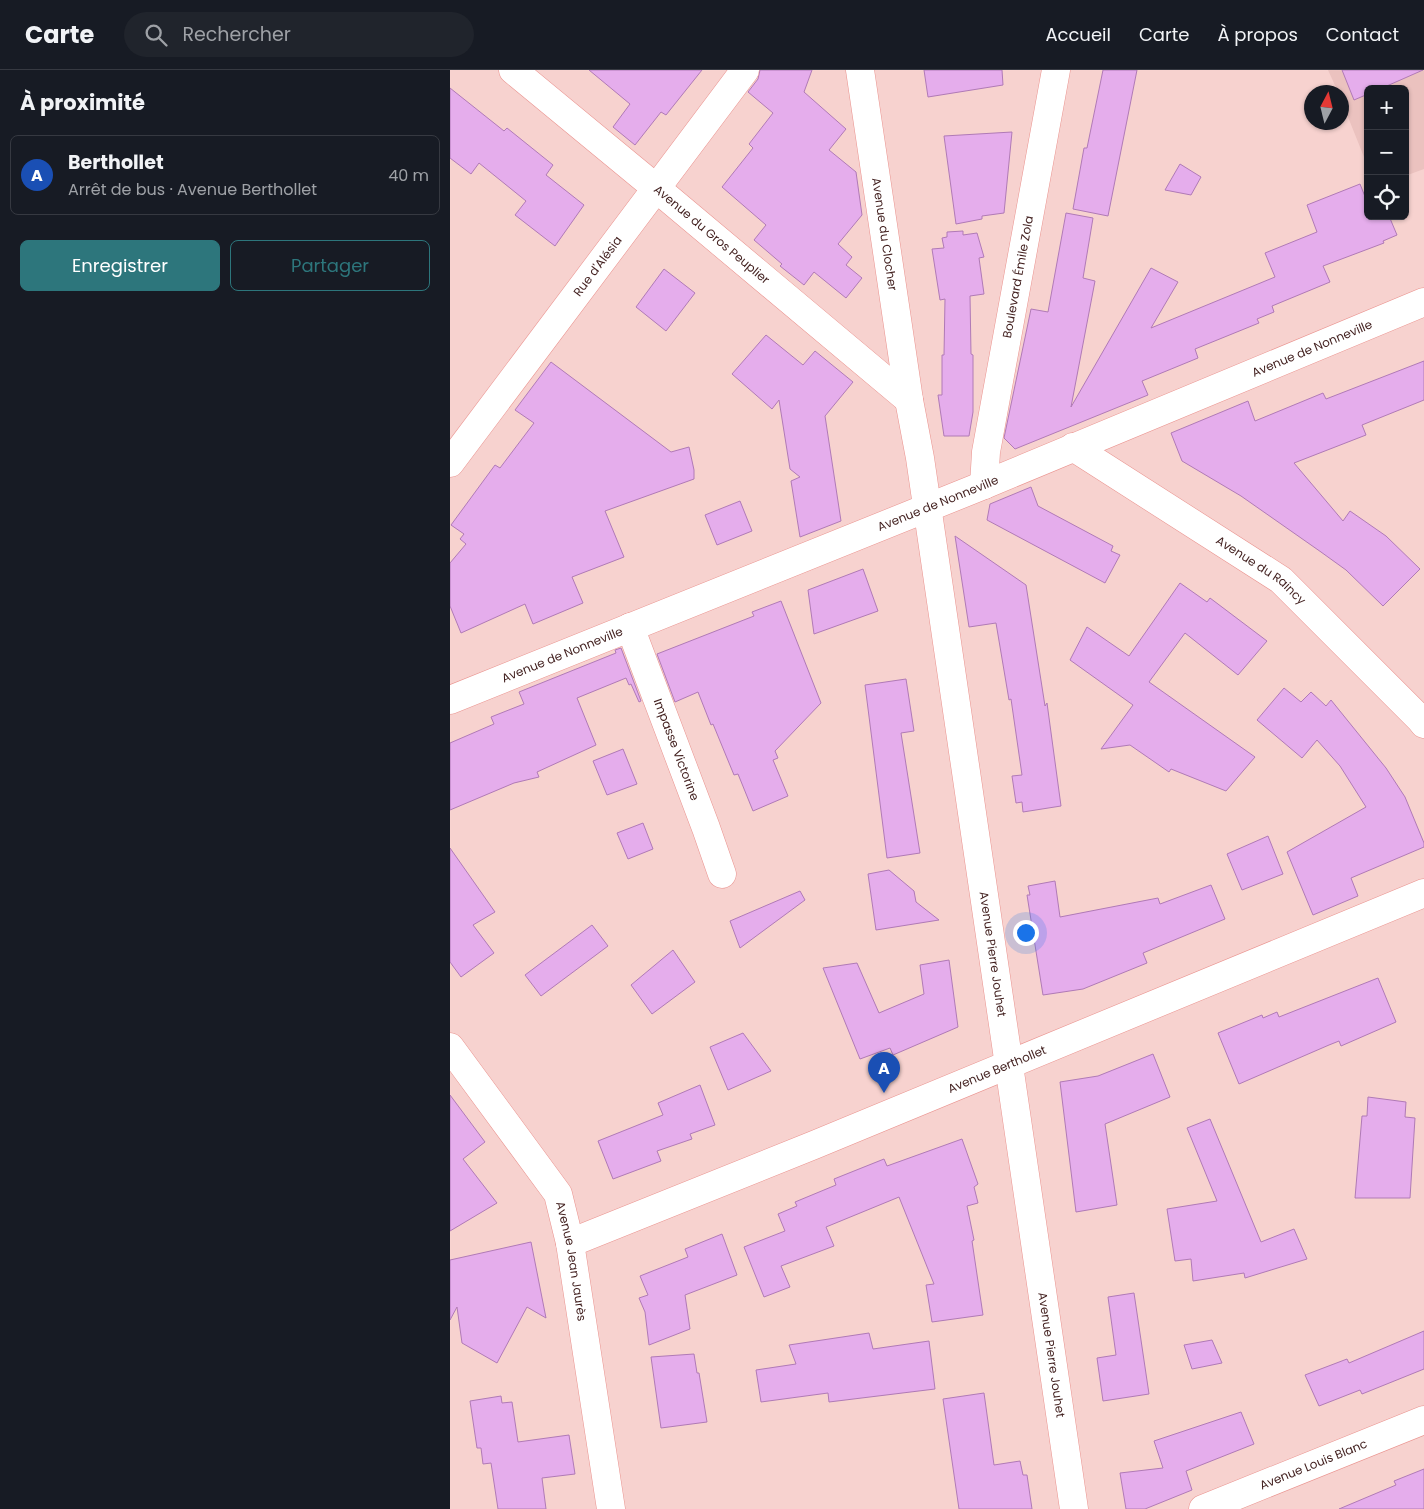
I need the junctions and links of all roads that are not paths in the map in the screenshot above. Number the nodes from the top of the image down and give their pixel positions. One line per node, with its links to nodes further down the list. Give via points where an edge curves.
1 (513, 70): 5 (street, Avenue du Gros Peuplier)
2 (745, 70): 5 (street, Rue d'Alésia)
3 (860, 70): 7 (street, Avenue du Clocher)
4 (1056, 70): 10 (street, Boulevard Émile Zola, via 986,452)
5 (656, 188): 7 (street, Avenue du Gros Peuplier); 9 (street, Rue d'Alésia)
6 (1424, 302): 8 (street, Avenue de Nonneville)
7 (909, 400): 11 (street, Avenue Pierre Jouhet)
8 (1073, 448): 10 (street, Avenue de Nonneville); 14 (street, Avenue du Raincy, via 1281,580)
9 (450, 463)
10 (984, 485): 11 (street, Avenue de Nonneville)
11 (928, 507): 12 (street, Avenue de Nonneville); 18 (street, Avenue Pierre Jouhet)
12 (630, 627): 13 (street, Avenue de Nonneville); 15 (street, Impasse Victorine)
13 (450, 700)
14 (1424, 724)
15 (722, 874)
16 (1424, 893): 18 (street, Avenue Berthollet)
17 (450, 1047): 19 (street, Avenue Jean Jaurès, via 558,1194)
18 (1010, 1064): 19 (street, Avenue Berthollet); 22 (street, Avenue Pierre Jouhet)
19 (570, 1243): 21 (street, Avenue Jean Jaurès)
20 (1424, 1420): 23 (street, Avenue Louis Blanc)
21 (611, 1509)
22 (1074, 1509)
23 (1203, 1509)

